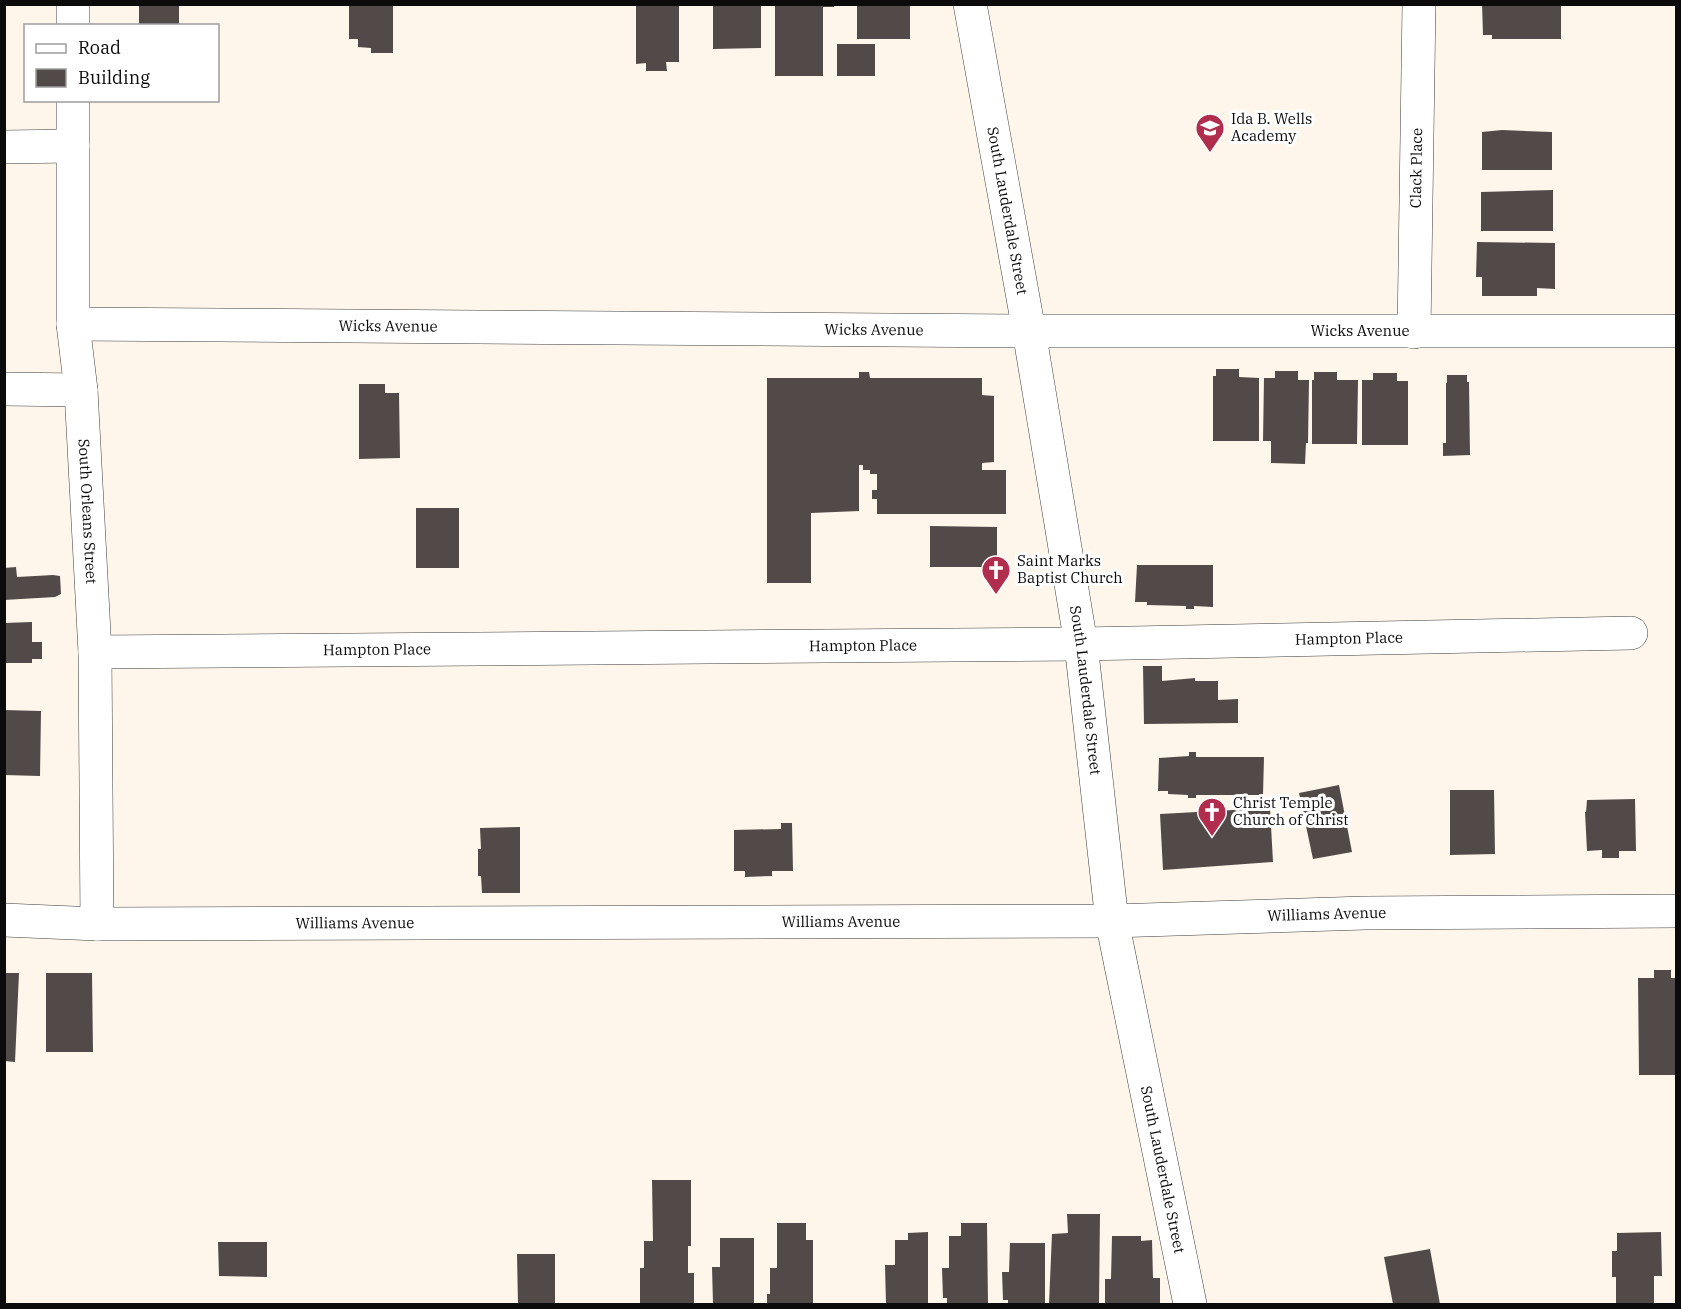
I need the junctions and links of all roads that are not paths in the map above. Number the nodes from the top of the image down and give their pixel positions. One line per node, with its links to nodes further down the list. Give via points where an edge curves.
1 (74, 4): 4 (street)
2 (970, 4): 9 (street, South Lauderdale Street)
3 (1419, 4): 10 (street, Clack Place)
4 (73, 24)
5 (73, 102): 6 (street, South Orleans Street)
6 (73, 146): 7 (street); 8 (street, South Orleans Street)
7 (4, 147)
8 (73, 324): 9 (street, Wicks Avenue); 13 (street, South Orleans Street)
9 (1029, 331): 10 (street, Wicks Avenue); 15 (street, South Lauderdale Street)
10 (1414, 332): 11 (street, Wicks Avenue)
11 (1677, 332)
12 (4, 389): 13 (street)
13 (81, 390): 16 (street, South Orleans Street)
14 (1631, 633): 15 (street, Hampton Place)
15 (1081, 644): 16 (street, Hampton Place); 19 (street, South Lauderdale Street)
16 (95, 652): 20 (street, South Orleans Street)
17 (1677, 911): 19 (street, Williams Avenue, via 1365,913)
18 (4, 920): 20 (street, Williams Avenue)
19 (1112, 921): 20 (street, Williams Avenue); 21 (street, South Lauderdale Street)
20 (97, 924)
21 (1190, 1305)

